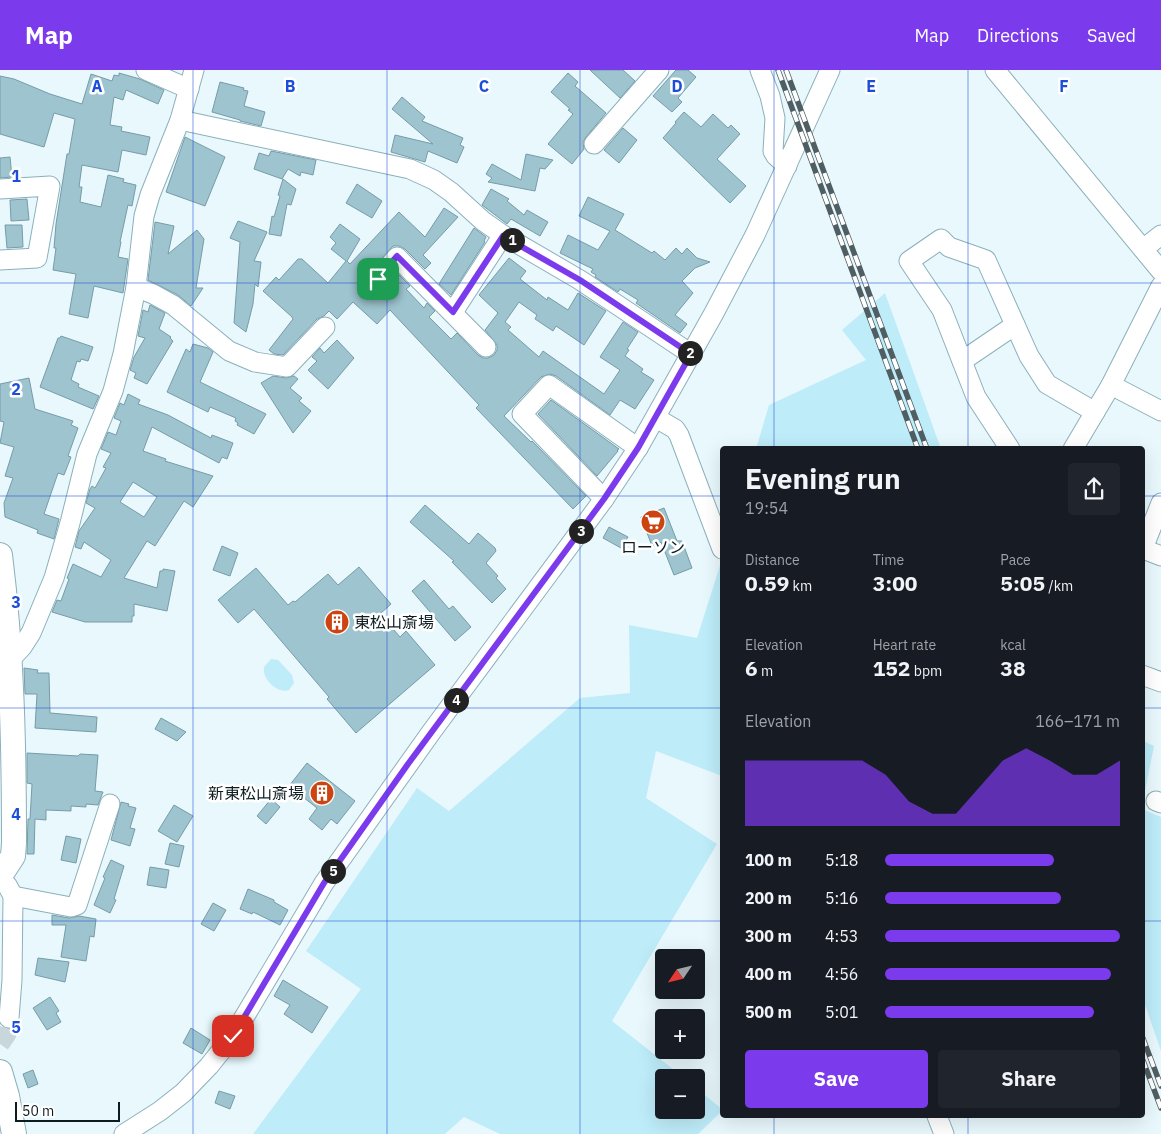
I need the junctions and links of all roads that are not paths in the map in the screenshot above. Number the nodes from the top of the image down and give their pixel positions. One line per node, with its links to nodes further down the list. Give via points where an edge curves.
1 (146, 70): 7 (street)
2 (194, 70): 7 (street)
3 (659, 70): 9 (street)
4 (760, 70): 10 (street, via 775,118 774,150)
5 (830, 70): 10 (street)
6 (995, 70): 14 (street)
7 (189, 89): 8 (street)
8 (180, 120): 13 (street, via 410,168 451,192 482,222); 19 (street, via 144,216)
9 (594, 144)
10 (787, 166): 24 (street, via 755,235)
11 (0, 189): 15 (street, via 50,186 37,258)
12 (1161, 235): 14 (street)
13 (503, 236): 20 (street); 24 (street, via 580,280)
14 (1143, 249): 16 (street)
15 (0, 260)
16 (1161, 271)
17 (378, 279): 20 (street, via 397,256)
18 (1161, 286): 26 (street)
19 (136, 287): 22 (street, via 173,304 229,351 255,362 287,367); 40 (street, via 113,391 87,454 54,578 31,632)
20 (453, 312): 23 (street)
21 (1015, 325): 25 (street); 25 (street, via 986,260 948,247 941,240 909,261 942,310); 28 (street, via 1047,384)
22 (325, 327)
23 (486, 347)
24 (691, 354): 29 (street)
25 (962, 361): 30 (street, via 976,397)
26 (1111, 385): 27 (street); 28 (street)
27 (1161, 411)
28 (1095, 412): 31 (street)
29 (656, 418): 32 (street); 35 (street, via 679,435)
30 (1008, 446)
31 (1076, 446)
32 (638, 448): 33 (street); 33 (street, via 550,385 522,414)
33 (604, 499): 50 (street, via 346,852 303,917 233,1036 183,1092)
34 (1161, 503): 36 (street)
35 (720, 544)
36 (1145, 545)
37 (1145, 551): 39 (street)
38 (0, 554): 40 (main road)
39 (1161, 556)
40 (10, 660): 44 (main road, via 14,843 13,856)
41 (1145, 675): 42 (street)
42 (1161, 682)
43 (110, 804): 45 (street, via 77,905)
44 (0, 876): 45 (street)
45 (12, 896): 46 (street)
46 (10, 1018)
47 (0, 1072): 49 (main road)
48 (938, 1118): 51 (street)
49 (14, 1134)
50 (124, 1134)
51 (944, 1134)

